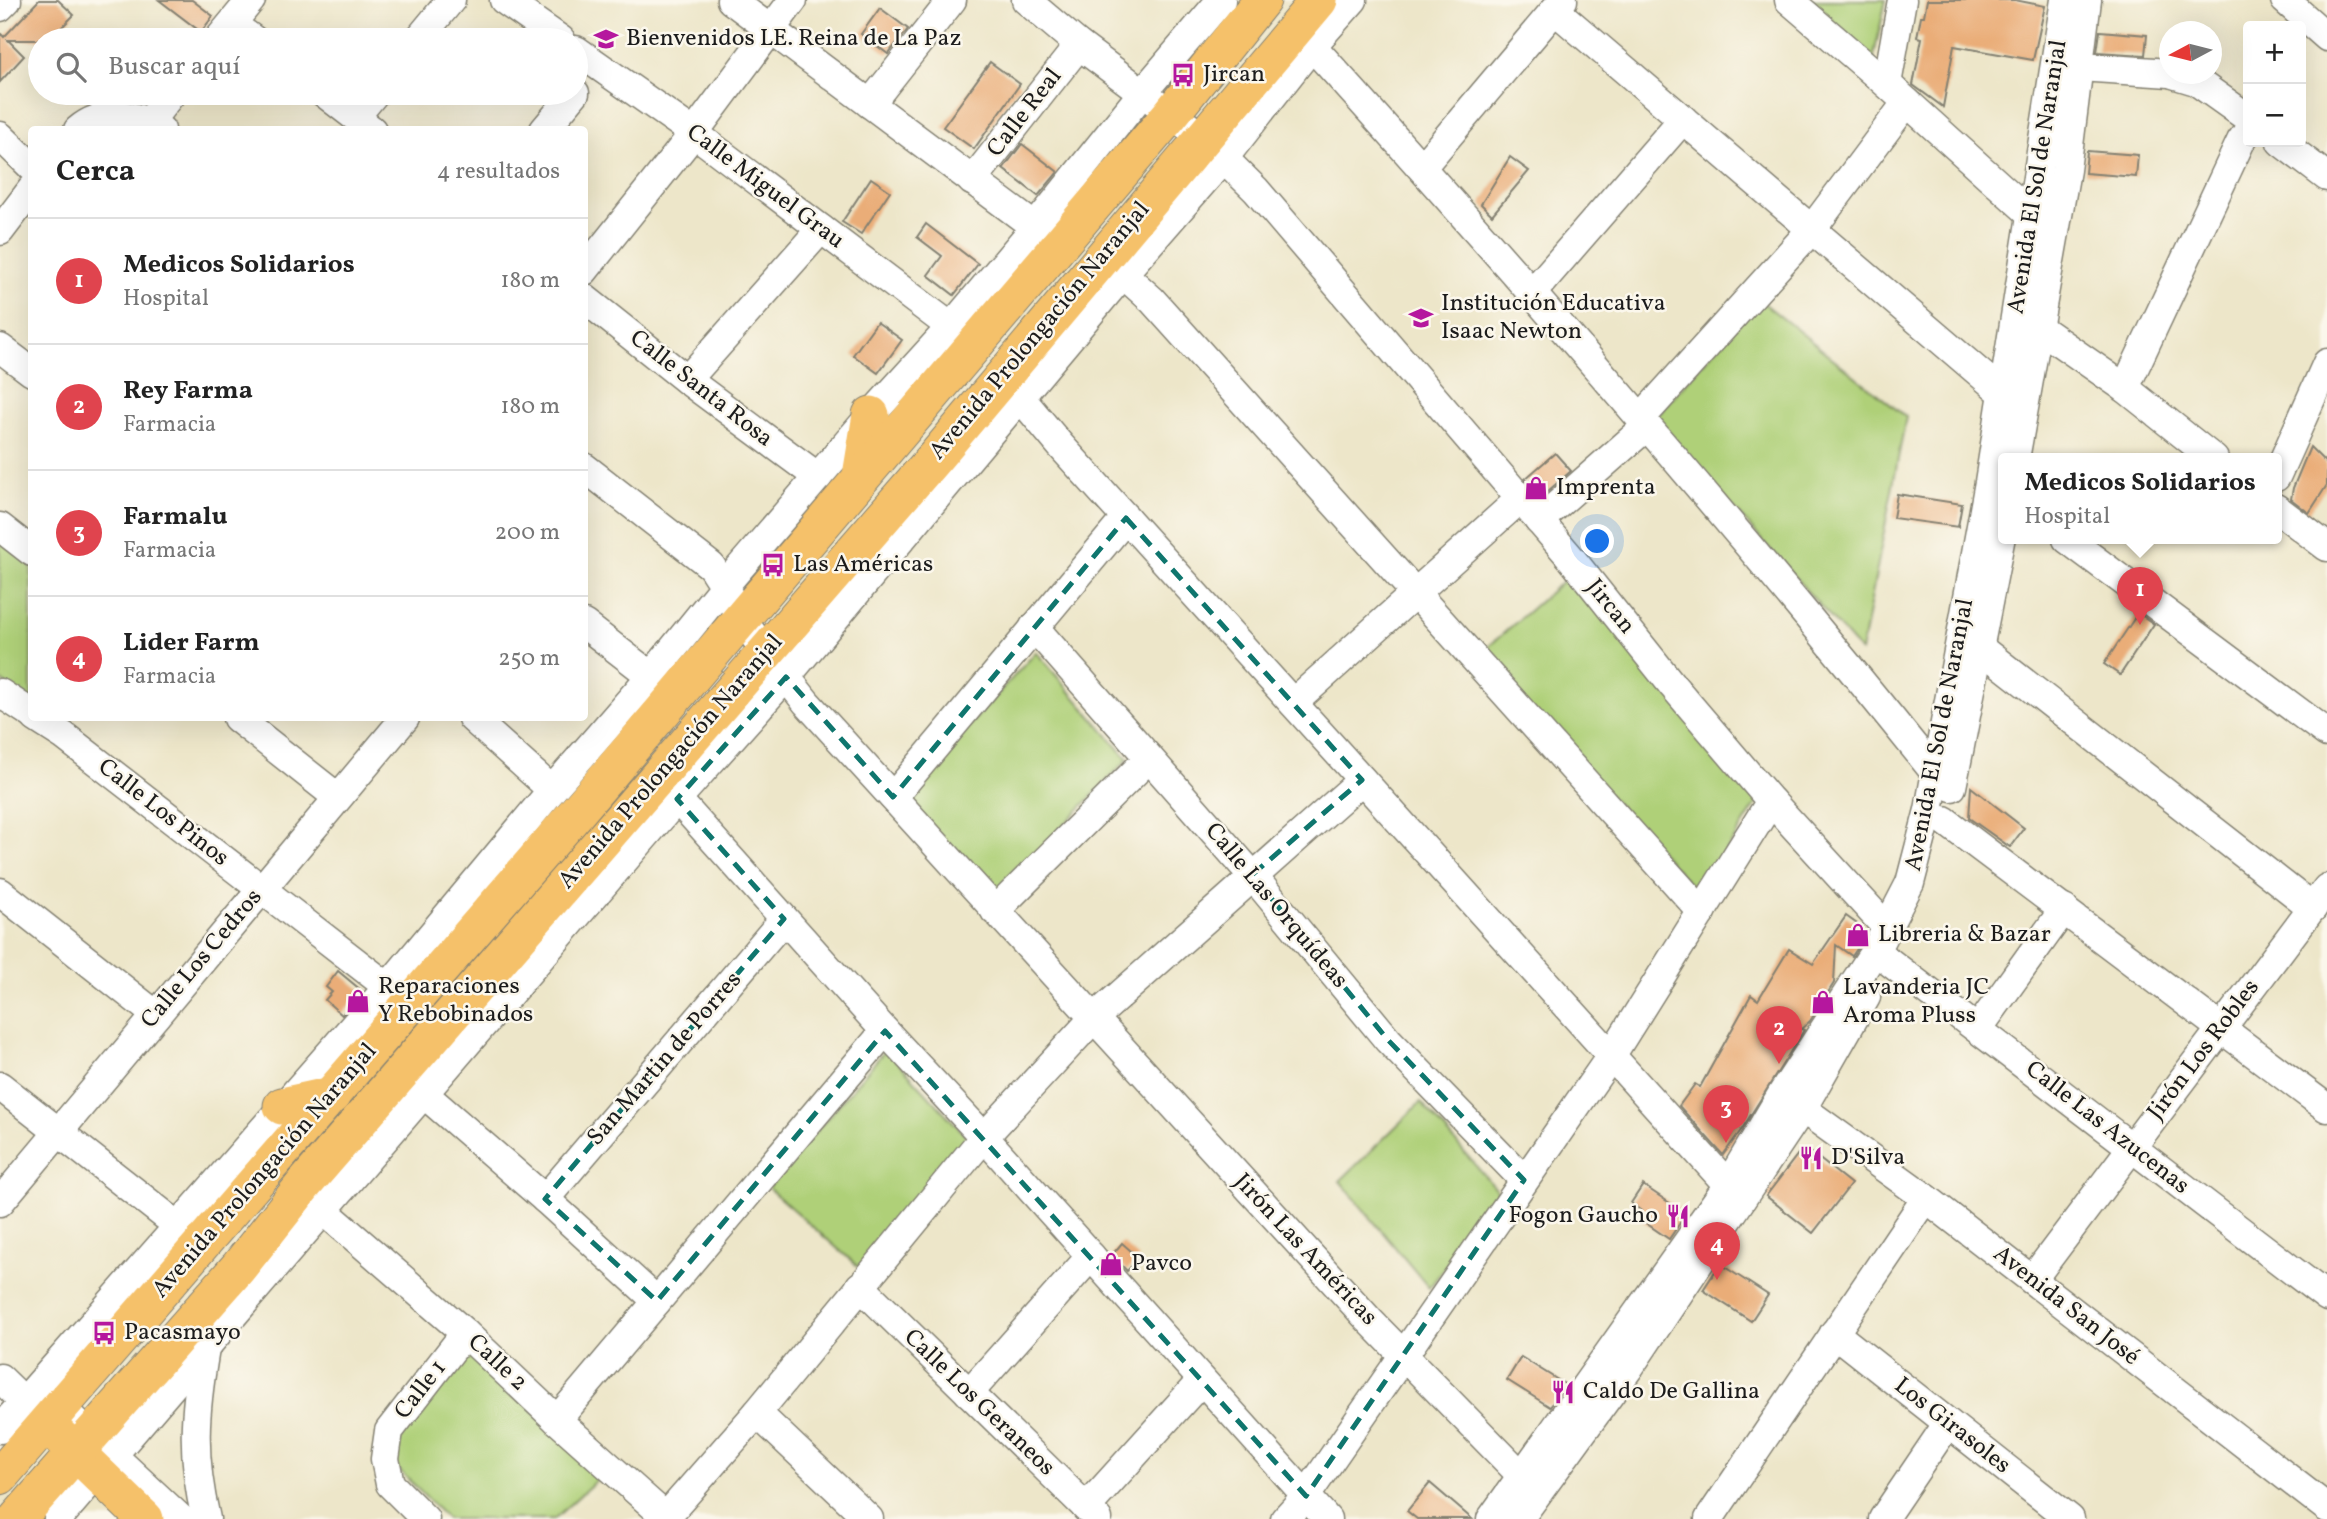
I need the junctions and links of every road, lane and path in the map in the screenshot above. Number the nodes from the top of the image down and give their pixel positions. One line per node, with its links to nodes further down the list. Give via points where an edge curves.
1 (7, 0): 18 (street)
2 (251, 0): 20 (street)
3 (451, 0): 21 (street)
4 (504, 0): 22 (street)
5 (731, 0): 23 (street)
6 (793, 0): 23 (street)
7 (952, 0): 32 (street)
8 (1026, 0): 25 (street, Jircan)
9 (1221, 0): 33 (street, Avenida Prolongación Naranjal)
10 (1262, 0): 33 (main road, Avenida Prolongación Naranjal)
11 (1319, 0): 48 (main road, Avenida Prolongación Naranjal)
12 (1353, 0): 26 (street, Avenida Prolongación Naranjal)
13 (1789, 0): 31 (street)
14 (1902, 0): 31 (street)
15 (2065, 0): 54 (street, Avenida El Sol de Naranjal)
16 (2087, 0): 28 (street, Avenida El Sol de Naranjal)
17 (1559, 5): 39 (street); 50 (street)
18 (0, 7)
19 (2295, 14): 24 (street)
20 (237, 28)
21 (428, 28)
22 (544, 28)
23 (770, 29): 32 (street); 44 (street)
24 (2327, 37)
25 (1079, 45): 33 (street, Jircan); 52 (street, Calle Real)
26 (1312, 46): 48 (street, Avenida Prolongación Naranjal); 50 (street)
27 (588, 59): 44 (street, Calle Miguel Grau)
28 (2079, 67): 29 (street); 54 (street, Avenida El Sol de Naranjal, via 2066,170)
29 (2159, 72)
30 (2200, 84): 38 (street)
31 (1897, 93): 54 (street); 57 (street)
32 (870, 104): 52 (street)
33 (1156, 104): 48 (street, Jircan); 55 (street, Avenida Prolongación Naranjal); 80 (main road, Avenida Prolongación Naranjal)
34 (166, 105): 41 (street)
35 (340, 105): 40 (street)
36 (371, 105): 40 (street)
37 (564, 105): 43 (street)
38 (2243, 114)
39 (1683, 119): 57 (street); 61 (street)
40 (364, 123)
41 (155, 125): 42 (street, via 110,115)
42 (84, 126)
43 (547, 126)
44 (694, 132): 56 (street, Calle Miguel Grau); 59 (street)
45 (0, 136): 49 (street)
46 (2243, 138): 69 (street)
47 (2288, 147): 51 (street)
48 (1213, 148): 60 (street, Avenida Prolongación Naranjal); 77 (main road, Avenida Prolongación Naranjal); 82 (street, Jircan, via 1256,190)
49 (28, 163)
50 (1422, 167): 61 (street)
51 (2327, 177)
52 (972, 181): 55 (street)
53 (28, 194): 58 (street)
54 (2045, 218): 64 (street, Avenida El Sol de Naranjal); 70 (street, Avenida El Sol de Naranjal)
55 (1035, 227): 63 (street, Avenida Prolongación Naranjal)
56 (821, 229): 63 (street, Calle Miguel Grau); 68 (street)
57 (1812, 229): 70 (street); 73 (street)
58 (0, 231)
59 (588, 266)
60 (1123, 274): 71 (street, Avenida Prolongación Naranjal); 92 (street, via 1152,300)
61 (1532, 293): 73 (street)
62 (588, 301): 68 (street, Calle Santa Rosa)
63 (951, 327): 72 (street, Avenida Prolongación Naranjal)
64 (2039, 328): 69 (street); 75 (street, Avenida El Sol de Naranjal)
65 (0, 348): 67 (street)
66 (2327, 363): 78 (street)
67 (28, 369)
68 (687, 380): 81 (street, Calle Santa Rosa)
69 (2125, 388): 76 (street)
70 (2004, 394): 108 (street, Avenida El Sol de Naranjal)
71 (1020, 397): 74 (street, Avenida Prolongación Naranjal); 84 (street)
72 (871, 415): 80 (main road); 81 (street, Avenida Prolongación Naranjal)
73 (1644, 422): 85 (street); 108 (street)
74 (975, 451): 77 (main road); 97 (street, Avenida Prolongación Naranjal)
75 (2016, 453)
76 (2206, 453)
77 (937, 455): 97 (main road, Avenida Prolongación Naranjal)
78 (2282, 466)
79 (588, 470): 91 (street, Jirón Las Américas, via 711,566)
80 (862, 476): 93 (main road, Avenida Prolongación Naranjal)
81 (818, 478): 91 (street, Avenida Prolongación Naranjal)
82 (1520, 499): 85 (street, Jircan); 92 (street)
83 (2282, 512): 89 (street)
84 (1126, 518): 95 (street); 100 (street)
85 (1539, 521): 114 (street, Jircan)
86 (0, 527): 90 (street)
87 (2000, 544): 96 (street, Avenida El Sol de Naranjal)
88 (2074, 544): 106 (street)
89 (2327, 547)
90 (28, 549)
91 (724, 586): 93 (street, Jirón Las Américas); 98 (street, Avenida Prolongación Naranjal)
92 (1414, 593): 100 (street); 122 (street)
93 (740, 618): 97 (street, Jirón Las Américas); 135 (main road, Avenida Prolongación Naranjal)
94 (588, 627): 98 (street)
95 (1034, 627): 107 (street, Calle Las Orquídeas); 112 (street)
96 (1980, 648): 115 (street, Avenida El Sol de Naranjal); 119 (street)
97 (776, 664): 112 (street, Jirón Las Américas); 113 (street, Avenida Prolongación Naranjal); 150 (main road, Avenida Prolongación Naranjal, via 312,1176)
98 (651, 676): 110 (street, Avenida Prolongación Naranjal)
99 (0, 693): 101 (street)
100 (1293, 702): 109 (street)
101 (28, 711)
102 (40, 721): 117 (street, Calle Los Pinos)
103 (241, 721): 111 (street)
104 (402, 721): 111 (street, Calle Los Cedros)
105 (475, 721): 110 (street)
106 (2327, 733)
107 (1149, 758): 116 (street, Calle Las Orquídeas); 121 (street)
108 (1936, 774): 124 (street, Avenida El Sol de Naranjal, via 1910,883)
109 (1362, 779): 116 (street); 132 (street)
110 (552, 790): 126 (street, Avenida Prolongación Naranjal)
111 (337, 797): 117 (street, Calle Los Cedros)
112 (892, 797): 121 (street, Jirón Las Américas)
113 (677, 799): 123 (street); 134 (street, Avenida Prolongación Naranjal)
114 (1771, 801): 122 (street); 124 (street, Jircan)
115 (1944, 820): 120 (street); 125 (street, Avenida El Sol de Naranjal, via 1920,906)
116 (1252, 875): 128 (street); 142 (street, Calle Las Orquídeas, via 1388,1040)
117 (261, 889): 126 (street, Calle Los Pinos); 127 (street, Calle Los Cedros)
118 (0, 892): 127 (street)
119 (2320, 898): 129 (street, Jirón Los Robles)
120 (2064, 909): 129 (street); 130 (street)
121 (995, 911): 128 (street, Jirón Las Américas)
122 (1702, 912): 132 (street)
123 (785, 919): 131 (street); 145 (street, San Martin de Porres)
124 (1888, 929): 136 (street, Avenida El Sol de Naranjal)
125 (1887, 960): 130 (street, Calle Las Azucenas); 136 (street, Avenida El Sol de Naranjal)
126 (388, 987): 137 (street, Avenida Prolongación Naranjal)
127 (156, 1014): 139 (street, Calle Los Cedros)
128 (1093, 1019): 140 (street); 159 (street, Jirón Las Américas)
129 (2221, 1028): 138 (street); 141 (street, Jirón Los Robles)
130 (1978, 1029): 141 (street, Calle Las Azucenas)
131 (886, 1031): 140 (street); 154 (street)
132 (1611, 1056): 142 (street); 143 (street)
133 (0, 1086): 139 (street)
134 (423, 1093): 145 (street); 147 (street, Avenida Prolongación Naranjal)
135 (332, 1095): 137 (main road); 164 (main road, Avenida Prolongación Naranjal)
136 (1792, 1101): 143 (street, Avenida El Sol de Naranjal); 144 (street, Avenida San José); 185 (street, Avenida El Sol de Naranjal, via 1629,1368)
137 (282, 1106): 148 (street, Avenida Prolongación Naranjal)
138 (2326, 1106)
139 (58, 1131): 146 (street, Calle Los Cedros); 148 (street)
140 (984, 1137): 149 (street); 152 (street)
141 (2131, 1146): 151 (street, Jirón Los Robles); 153 (street, Calle Las Azucenas)
142 (1524, 1180): 159 (street)
143 (1728, 1185): 169 (street, Avenida El Sol de Naranjal)
144 (1926, 1198): 151 (street, Avenida San José); 157 (street)
145 (545, 1199): 154 (street)
146 (0, 1202)
147 (323, 1210): 155 (street, Avenida Prolongación Naranjal); 156 (street, Calle 2)
148 (177, 1225): 164 (street, Avenida Prolongación Naranjal)
149 (1091, 1256): 161 (street); 162 (street)
150 (238, 1268): 155 (main road); 167 (main road, Avenida Prolongación Naranjal)
151 (2032, 1280): 171 (street, Avenida San José)
152 (860, 1286): 162 (street, Calle Los Geraneos); 163 (street)
153 (2327, 1297)
154 (657, 1301): 165 (street)
155 (231, 1316): 158 (street, Avenida Prolongación Naranjal)
156 (465, 1334): 165 (street, Calle 2); 180 (street, Calle 1, via 390,1431 385,1459 390,1484)
157 (1834, 1334): 166 (street, Los Girasoles); 186 (street)
158 (205, 1346): 167 (street, Avenida Prolongación Naranjal); 179 (street, via 194,1451)
159 (1404, 1356): 169 (street, Jirón Las Américas); 170 (street)
160 (0, 1378): 164 (street)
161 (1202, 1380): 170 (street); 172 (street)
162 (969, 1393): 172 (street, Calle Los Geraneos)
163 (757, 1413): 173 (street); 181 (street)
164 (26, 1414): 167 (main road); 168 (main road, Avenida Prolongación Naranjal)
165 (557, 1420): 173 (street, Calle 2)
166 (1948, 1423): 187 (street); 188 (street, Los Girasoles)
167 (87, 1462): 174 (main road, Avenida Prolongación Naranjal); 175 (street, Avenida Prolongación Naranjal); 176 (main road); 177 (main road); 178 (street)
168 (0, 1476)
169 (1522, 1476): 184 (street, Avenida El Sol de Naranjal)
170 (1306, 1496): 182 (street); 183 (street)
171 (2327, 1510): 189 (street)
172 (1092, 1513)
173 (666, 1518)
174 (18, 1519)
175 (58, 1519)
176 (111, 1519)
177 (145, 1519)
178 (181, 1519)
179 (206, 1519)
180 (425, 1519)
181 (870, 1519)
182 (1285, 1519)
183 (1327, 1519)
184 (1491, 1519)
185 (1519, 1519)
186 (1709, 1519)
187 (1883, 1519)
188 (2070, 1519)
189 (2323, 1519)

